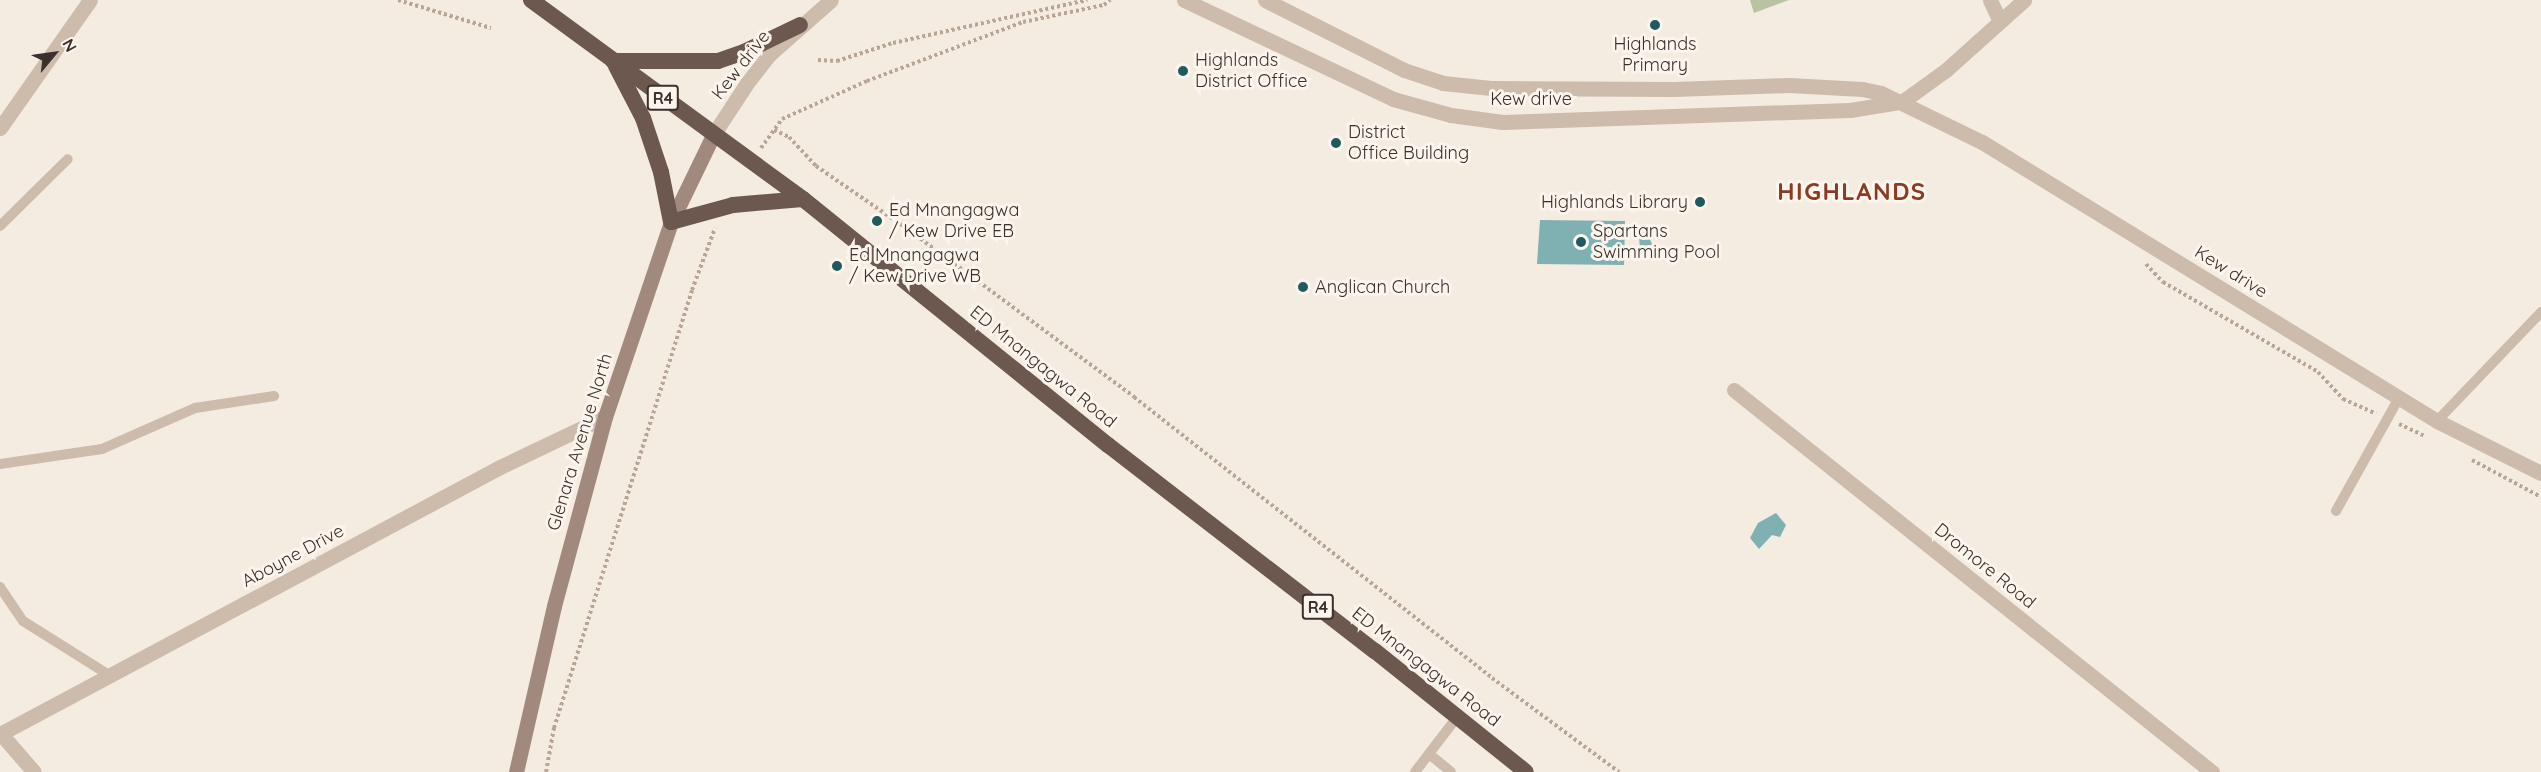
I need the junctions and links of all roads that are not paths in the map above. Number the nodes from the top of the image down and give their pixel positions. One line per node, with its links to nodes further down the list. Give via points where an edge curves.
1 (90, 0): 12 (street)
2 (531, 0): 10 (highway, ED Mnangagwa Road / R4)
3 (831, 0): 9 (street, Kew drive)
4 (1184, 0): 11 (street, Kew drive, via 1393,99 1451,115 1503,122 1850,110)
5 (1265, 0): 11 (street, Kew drive, via 1404,70 1443,83 1491,88 1789,86 1862,89)
6 (1990, 0): 8 (street)
7 (2024, 0): 8 (street)
8 (2000, 21): 11 (street, via 1946,70)
9 (800, 25): 10 (highway, via 718,61); 13 (street, Kew drive, via 747,83)
10 (613, 60): 13 (highway, ED Mnangagwa Road / R4); 16 (highway, via 643,118 662,172)
11 (1903, 101): 21 (street, Kew drive, via 1982,142)
12 (0, 128)
13 (713, 135): 15 (highway, ED Mnangagwa Road / R4); 16 (main road, Glenara Avenue North)
14 (68, 159): 17 (lane)
15 (803, 199): 16 (highway, via 733,205); 29 (highway, ED Mnangagwa Road / R4, via 1108,445)
16 (672, 222): 22 (main road, Glenara Avenue North)
17 (0, 226)
18 (2541, 312): 23 (lane)
19 (1734, 390): 37 (street, Dromore Road)
20 (274, 396): 24 (lane, via 195,408 102,449)
21 (2399, 398): 23 (street, Kew drive); 26 (lane)
22 (605, 417): 28 (street, Aboyne Drive, via 500,467); 33 (main road, Glenara Avenue North, via 554,606)
23 (2437, 421): 25 (street, Kew drive)
24 (0, 464)
25 (2541, 473)
26 (2336, 511)
27 (0, 587): 28 (lane, via 23,621)
28 (109, 675): 30 (street, Aboyne Drive)
29 (1457, 717): 31 (lane); 36 (highway, ED Mnangagwa Road / R4)
30 (0, 734): 32 (street)
31 (1429, 754): 34 (lane); 35 (lane)
32 (34, 772)
33 (516, 772)
34 (1415, 772)
35 (1451, 772)
36 (1526, 772)
37 (2212, 772)

